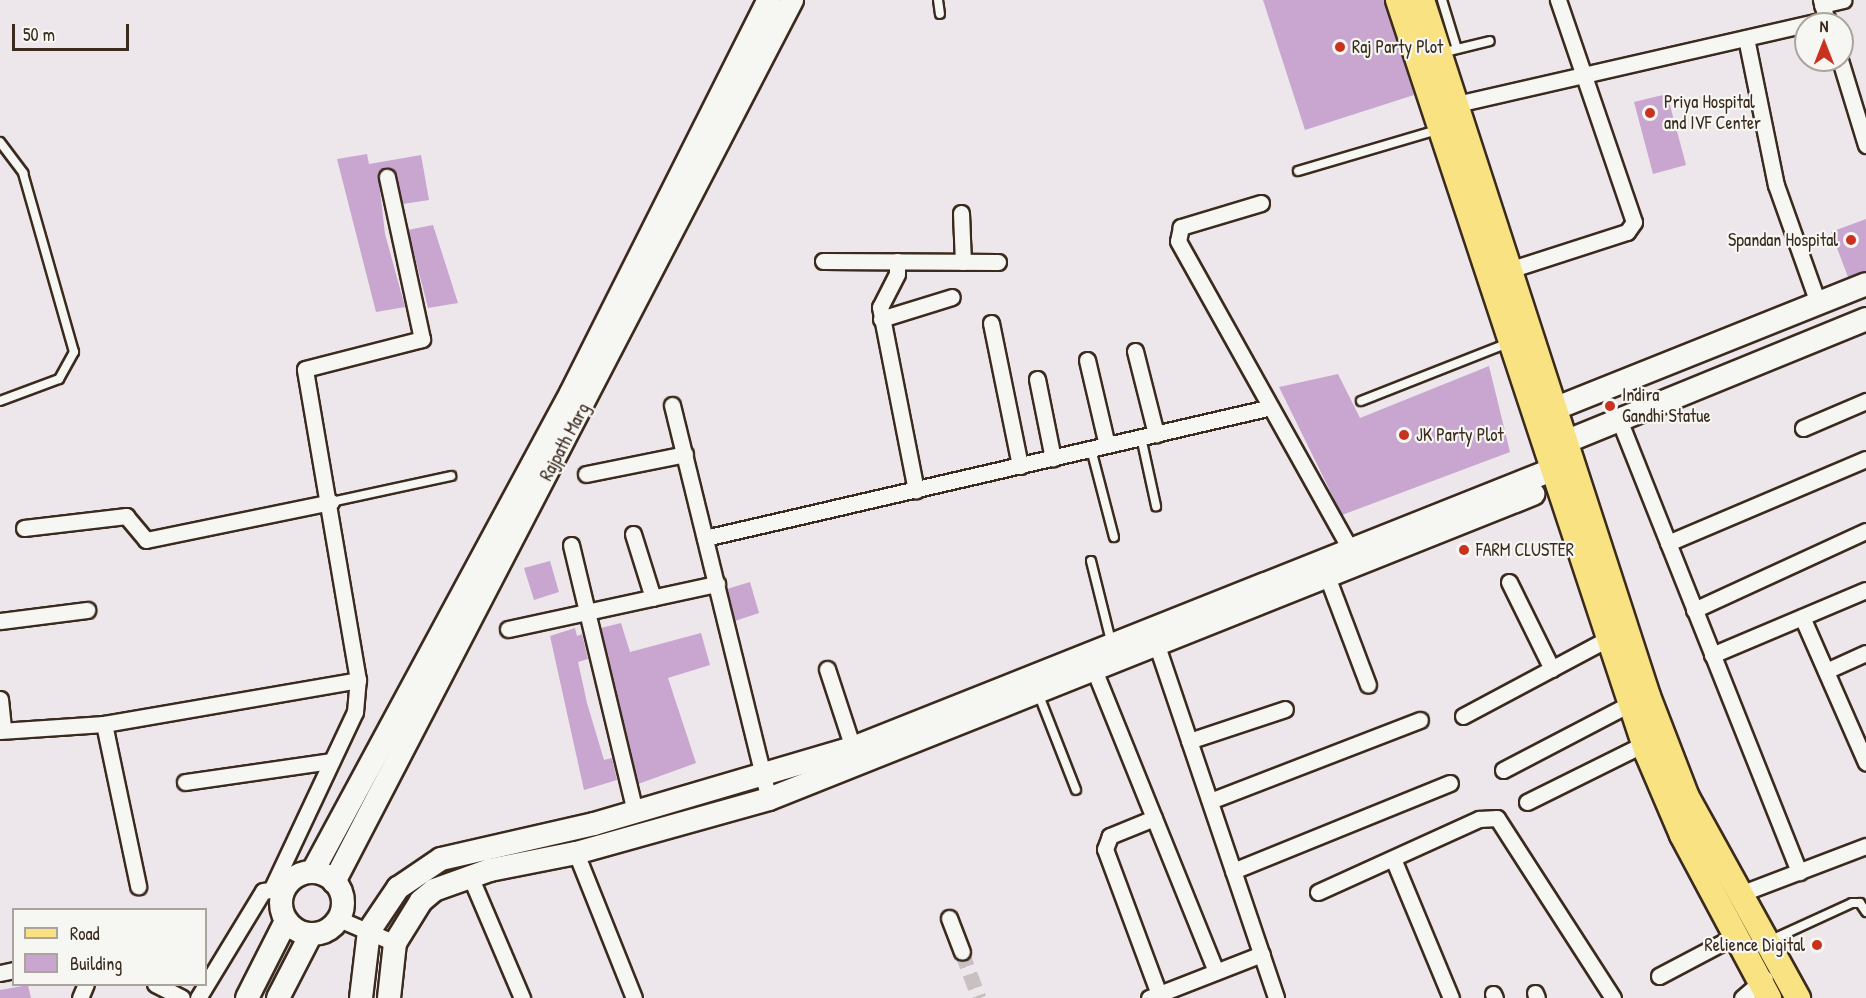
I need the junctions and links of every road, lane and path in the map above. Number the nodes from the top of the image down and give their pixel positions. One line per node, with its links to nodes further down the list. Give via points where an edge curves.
1 (769, 0): 120 (street, Rajpath Marg, via 571,393)
2 (792, 0): 124 (street, Rajpath Marg)
3 (938, 0): 10 (lane)
4 (1398, 0): 19 (main road)
5 (1422, 0): 14 (main road)
6 (1442, 0): 14 (lane)
7 (1558, 0): 16 (street)
8 (1843, 0): 9 (street)
9 (1825, 12)
10 (940, 14)
11 (1794, 22): 12 (street)
12 (1746, 38): 16 (street); 33 (street, via 1776,185)
13 (1490, 40): 14 (lane)
14 (1448, 51): 17 (main road)
15 (1845, 72): 18 (street)
16 (1583, 78): 17 (street); 30 (street, via 1634,222 1627,232)
17 (1457, 104): 30 (main road)
18 (1860, 105): 21 (street)
19 (1442, 128): 22 (lane); 37 (main road)
20 (0, 142): 41 (lane, via 23,173 74,352 59,379)
21 (1866, 145)
22 (1298, 171)
23 (387, 177): 61 (street, via 422,339 305,369)
24 (1261, 203): 45 (street, via 1181,227 1177,234)
25 (961, 213): 28 (street)
26 (823, 261): 27 (street)
27 (897, 261): 28 (street); 34 (street, via 897,274 880,307)
28 (963, 262): 29 (street)
29 (998, 262)
30 (1509, 270): 46 (main road)
31 (1866, 284): 33 (street)
32 (952, 297): 34 (street)
33 (1818, 303): 46 (street)
34 (881, 318): 60 (street)
35 (1866, 319): 47 (street)
36 (991, 323): 57 (street)
37 (1510, 342): 42 (lane); 46 (main road)
38 (1135, 351): 49 (street)
39 (1087, 360): 51 (street)
40 (1037, 379): 54 (street)
41 (0, 401)
42 (1361, 401)
43 (1866, 401): 48 (street)
44 (672, 405): 53 (street)
45 (1267, 408): 49 (street); 70 (street)
46 (1545, 412): 56 (main road)
47 (1618, 417): 56 (street); 68 (street)
48 (1803, 428)
49 (1156, 434): 50 (street)
50 (1141, 437): 51 (street); 62 (lane)
51 (1107, 445): 52 (street)
52 (1091, 449): 54 (street); 66 (lane)
53 (685, 454): 58 (street); 67 (street)
54 (1053, 458): 57 (street)
55 (1866, 459): 68 (street)
56 (1556, 461): 70 (street); 84 (main road); 128 (main road, via 1687,797)
57 (1020, 465): 60 (street)
58 (586, 474)
59 (451, 476): 61 (lane)
60 (916, 490): 67 (street)
61 (331, 502): 63 (street, via 146,540 126,516); 92 (street)
62 (1156, 506)
63 (24, 528)
64 (1866, 531): 78 (street)
65 (633, 534): 76 (street)
66 (1114, 537)
67 (705, 538): 74 (street)
68 (1668, 543): 78 (street)
69 (572, 544): 79 (street)
70 (1355, 559): 72 (street); 83 (street)
71 (1091, 561): 85 (lane)
72 (1329, 579): 83 (street); 93 (street)
73 (1509, 582): 89 (street)
74 (717, 584): 76 (street); 108 (street)
75 (1866, 590): 80 (street)
76 (653, 598): 79 (street)
77 (87, 610): 81 (street)
78 (1694, 610): 87 (street)
79 (587, 612): 82 (street); 115 (street)
80 (1802, 617): 87 (street); 90 (street)
81 (0, 621)
82 (508, 629)
83 (1155, 638): 85 (street); 91 (street); 102 (street)
84 (1610, 638): 89 (street); 96 (main road)
85 (1112, 646): 94 (street)
86 (1866, 653): 90 (street)
87 (1712, 655): 122 (street)
88 (827, 669): 104 (street)
89 (1552, 669): 98 (street)
90 (1826, 671): 106 (street)
91 (1095, 672): 94 (street); 116 (street)
92 (358, 680): 100 (street); 105 (street, via 355,712)
93 (1368, 685)
94 (1035, 686): 104 (street); 111 (lane); 112 (street)
95 (0, 699): 101 (street)
96 (1631, 703): 103 (main road); 107 (street)
97 (1285, 709): 102 (street)
98 (1463, 716)
99 (1420, 720): 113 (street)
100 (104, 724): 101 (street); 125 (street)
101 (2, 731)
102 (1189, 741): 113 (street)
103 (1644, 744): 114 (street); 135 (main road)
104 (853, 748): 108 (street)
105 (331, 761): 109 (street); 126 (street)
106 (1866, 763)
107 (1503, 770)
108 (762, 775): 112 (street); 115 (street)
109 (185, 782)
110 (1450, 783): 121 (street)
111 (1076, 790)
112 (769, 799): 118 (street)
113 (1210, 801): 121 (street)
114 (1527, 802)
115 (634, 812): 133 (street, via 441,859 398,888)
116 (1154, 818): 141 (street); 146 (street, via 1110,837 1105,849)
117 (1866, 846): 122 (street)
118 (576, 853): 123 (street); 153 (street)
119 (1394, 861): 127 (street); 155 (street); 156 (street, via 1479,819 1497,818)
120 (313, 871): 124 (street); 126 (street)
121 (1233, 871): 139 (street)
122 (1798, 872): 128 (street)
123 (470, 876): 136 (street, via 421,901); 152 (street)
124 (334, 882): 131 (street, via 344,903)
125 (138, 886)
126 (279, 887): 132 (street); 143 (street, via 263,891)
127 (1318, 891)
128 (1737, 895): 137 (main road)
129 (1866, 912): 137 (lane, via 1860,903 1852,903)
130 (949, 918): 138 (street)
131 (339, 919): 133 (street); 134 (street, via 328,930)
132 (286, 921): 134 (street); 148 (street)
133 (369, 931): 136 (street); 150 (street)
134 (311, 934): 149 (street)
135 (1733, 937): 142 (street); 145 (main road)
136 (395, 943): 151 (street)
137 (1765, 943): 140 (main road)
138 (962, 952)
139 (1262, 954): 141 (street); 154 (street)
140 (1780, 968): 145 (street); 157 (main road)
141 (1216, 972): 146 (street)
142 (1659, 976)
143 (207, 983)
144 (159, 986): 147 (street)
145 (1757, 992)
146 (1154, 996)
147 (182, 998)
148 (247, 998)
149 (278, 998)
150 (361, 998)
151 (389, 998)
152 (522, 998)
153 (634, 998)
154 (1276, 998)
155 (1452, 998)
156 (1613, 998)
157 (1798, 998)

